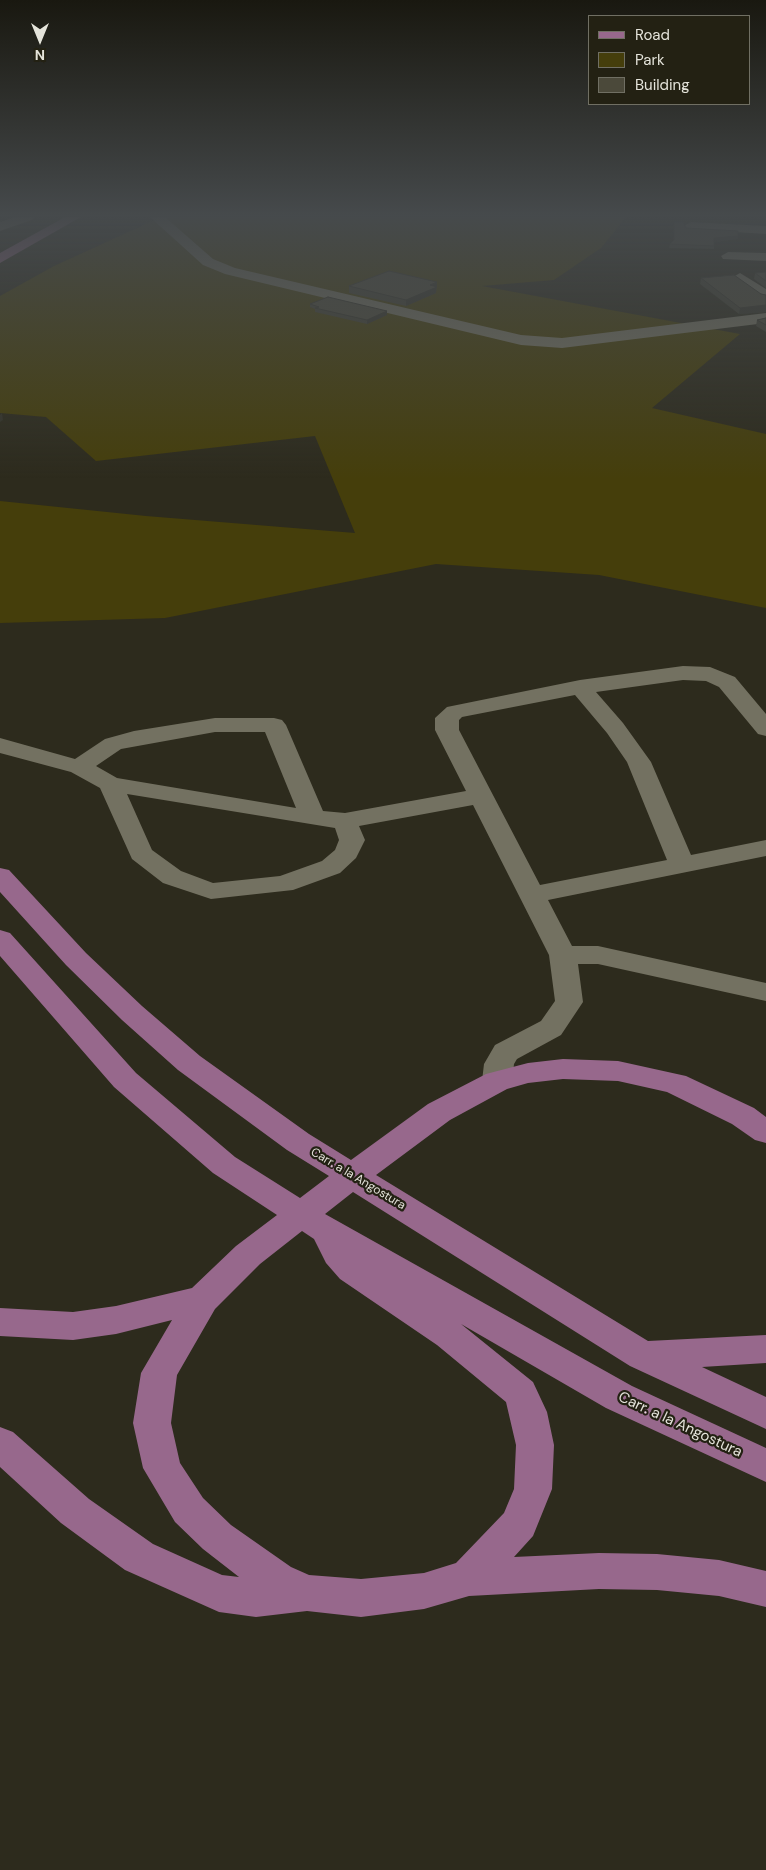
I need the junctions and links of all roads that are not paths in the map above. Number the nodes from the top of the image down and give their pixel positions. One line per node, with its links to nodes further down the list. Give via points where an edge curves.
1 (372, 304): 2 (street, via 521,340 562,343)
2 (766, 318)
3 (580, 687): 4 (street, via 683,673 710,674 727,682); 8 (street, via 455,712 447,718 447,730); 12 (street, via 639,762)
4 (766, 729)
5 (0, 745): 6 (street)
6 (80, 767): 7 (street); 9 (street, via 114,744 134,738 216,725 274,724)
7 (110, 784): 9 (street); 10 (street, via 140,854 172,877 211,890 284,884 331,867 348,853 352,840)
8 (481, 796): 10 (street); 14 (street)
9 (313, 818): 10 (street)
10 (346, 821)
11 (766, 848): 12 (street)
12 (682, 864): 14 (street)
13 (0, 876): 24 (main road, Carr. a la Angostura, via 76,959 189,1063 298,1142)
14 (532, 894): 16 (street)
15 (0, 939): 20 (main road, Carr. a la Angostura, via 125,1080 224,1165)
16 (562, 955): 17 (street, via 606,956); 18 (street, via 569,1002 551,1028 506,1052 499,1064)
17 (766, 992)
18 (497, 1081): 19 (main road, via 563,1069 618,1071 674,1083 742,1116); 21 (main road, via 439,1112 386,1150 248,1255)
19 (766, 1132)
20 (327, 1231): 27 (main road, Carr. a la Angostura, via 619,1397); 28 (main road, via 338,1254 352,1270 450,1335 520,1393 528,1412 535,1445 533,1489 519,1524)
21 (203, 1299): 22 (main road, via 116,1320 73,1326); 30 (main road, via 159,1374 152,1423 162,1468 189,1510 217,1537 277,1580)
22 (0, 1322)
23 (766, 1349): 24 (main road)
24 (643, 1356): 25 (main road, Carr. a la Angostura)
25 (766, 1414)
26 (0, 1443): 30 (main road, via 75,1511 139,1557 219,1593 256,1598)
27 (766, 1466)
28 (469, 1578): 29 (main road, via 600,1571 658,1572 719,1578); 30 (main road, via 424,1591 361,1598)
29 (766, 1589)
30 (307, 1593)

